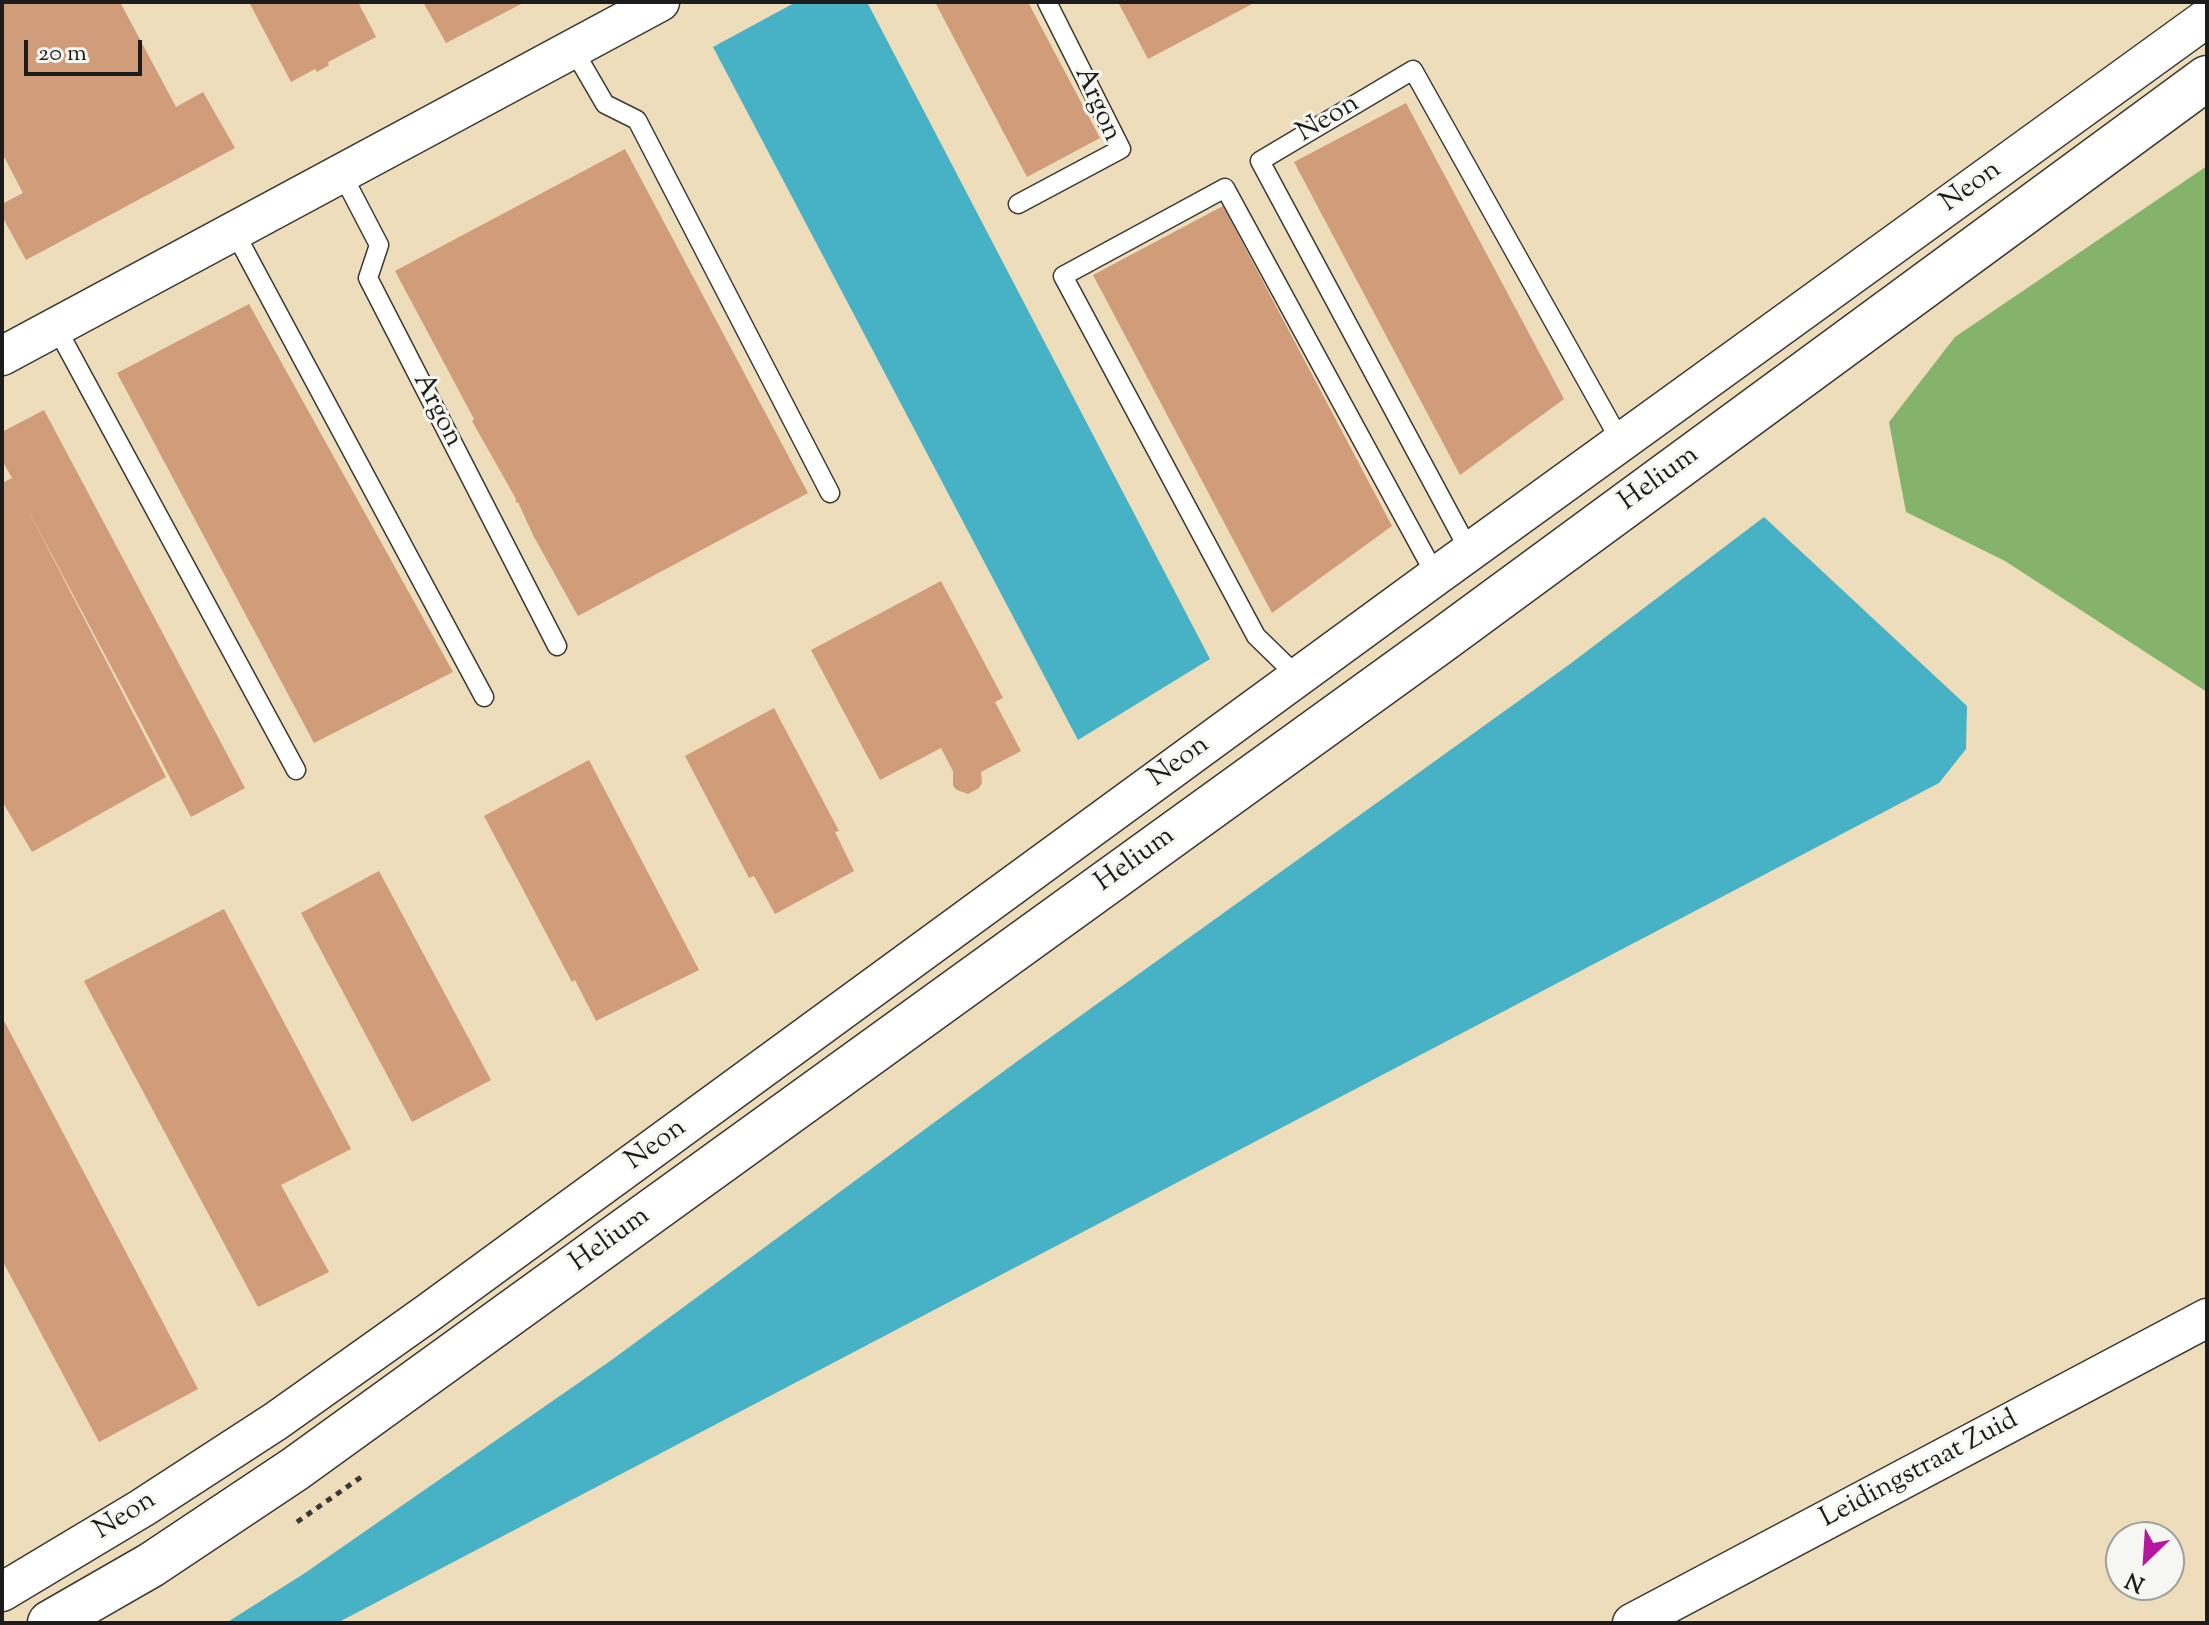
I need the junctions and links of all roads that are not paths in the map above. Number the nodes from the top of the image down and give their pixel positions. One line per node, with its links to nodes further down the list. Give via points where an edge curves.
1 (660, 2): 4 (street)
2 (1047, 2): 7 (lane, Argon, via 1121,149)
3 (2207, 18): 11 (street, Neon)
4 (573, 49): 6 (street); 12 (lane, via 605,104 637,120)
5 (2207, 78): 21 (street, Helium, via 308,1460 151,1565)
6 (342, 174): 8 (street); 15 (lane, Argon, via 379,245 368,278)
7 (1018, 204)
8 (234, 231): 9 (street); 17 (lane)
9 (56, 327): 10 (street); 18 (lane)
10 (2, 356)
11 (1621, 442): 13 (street, Neon); 13 (lane, Neon, via 1413,70 1260,161)
12 (830, 493)
13 (1470, 552): 14 (street, Neon)
14 (1436, 576): 16 (street, Neon); 16 (lane, via 1225,188 1063,276 1256,636)
15 (557, 646)
16 (1298, 677): 20 (street, Neon, via 276,1421)
17 (484, 697)
18 (296, 770)
19 (2207, 1318): 22 (street, Leidingstraat Zuid)
20 (2, 1592)
21 (50, 1623)
22 (1632, 1623)

